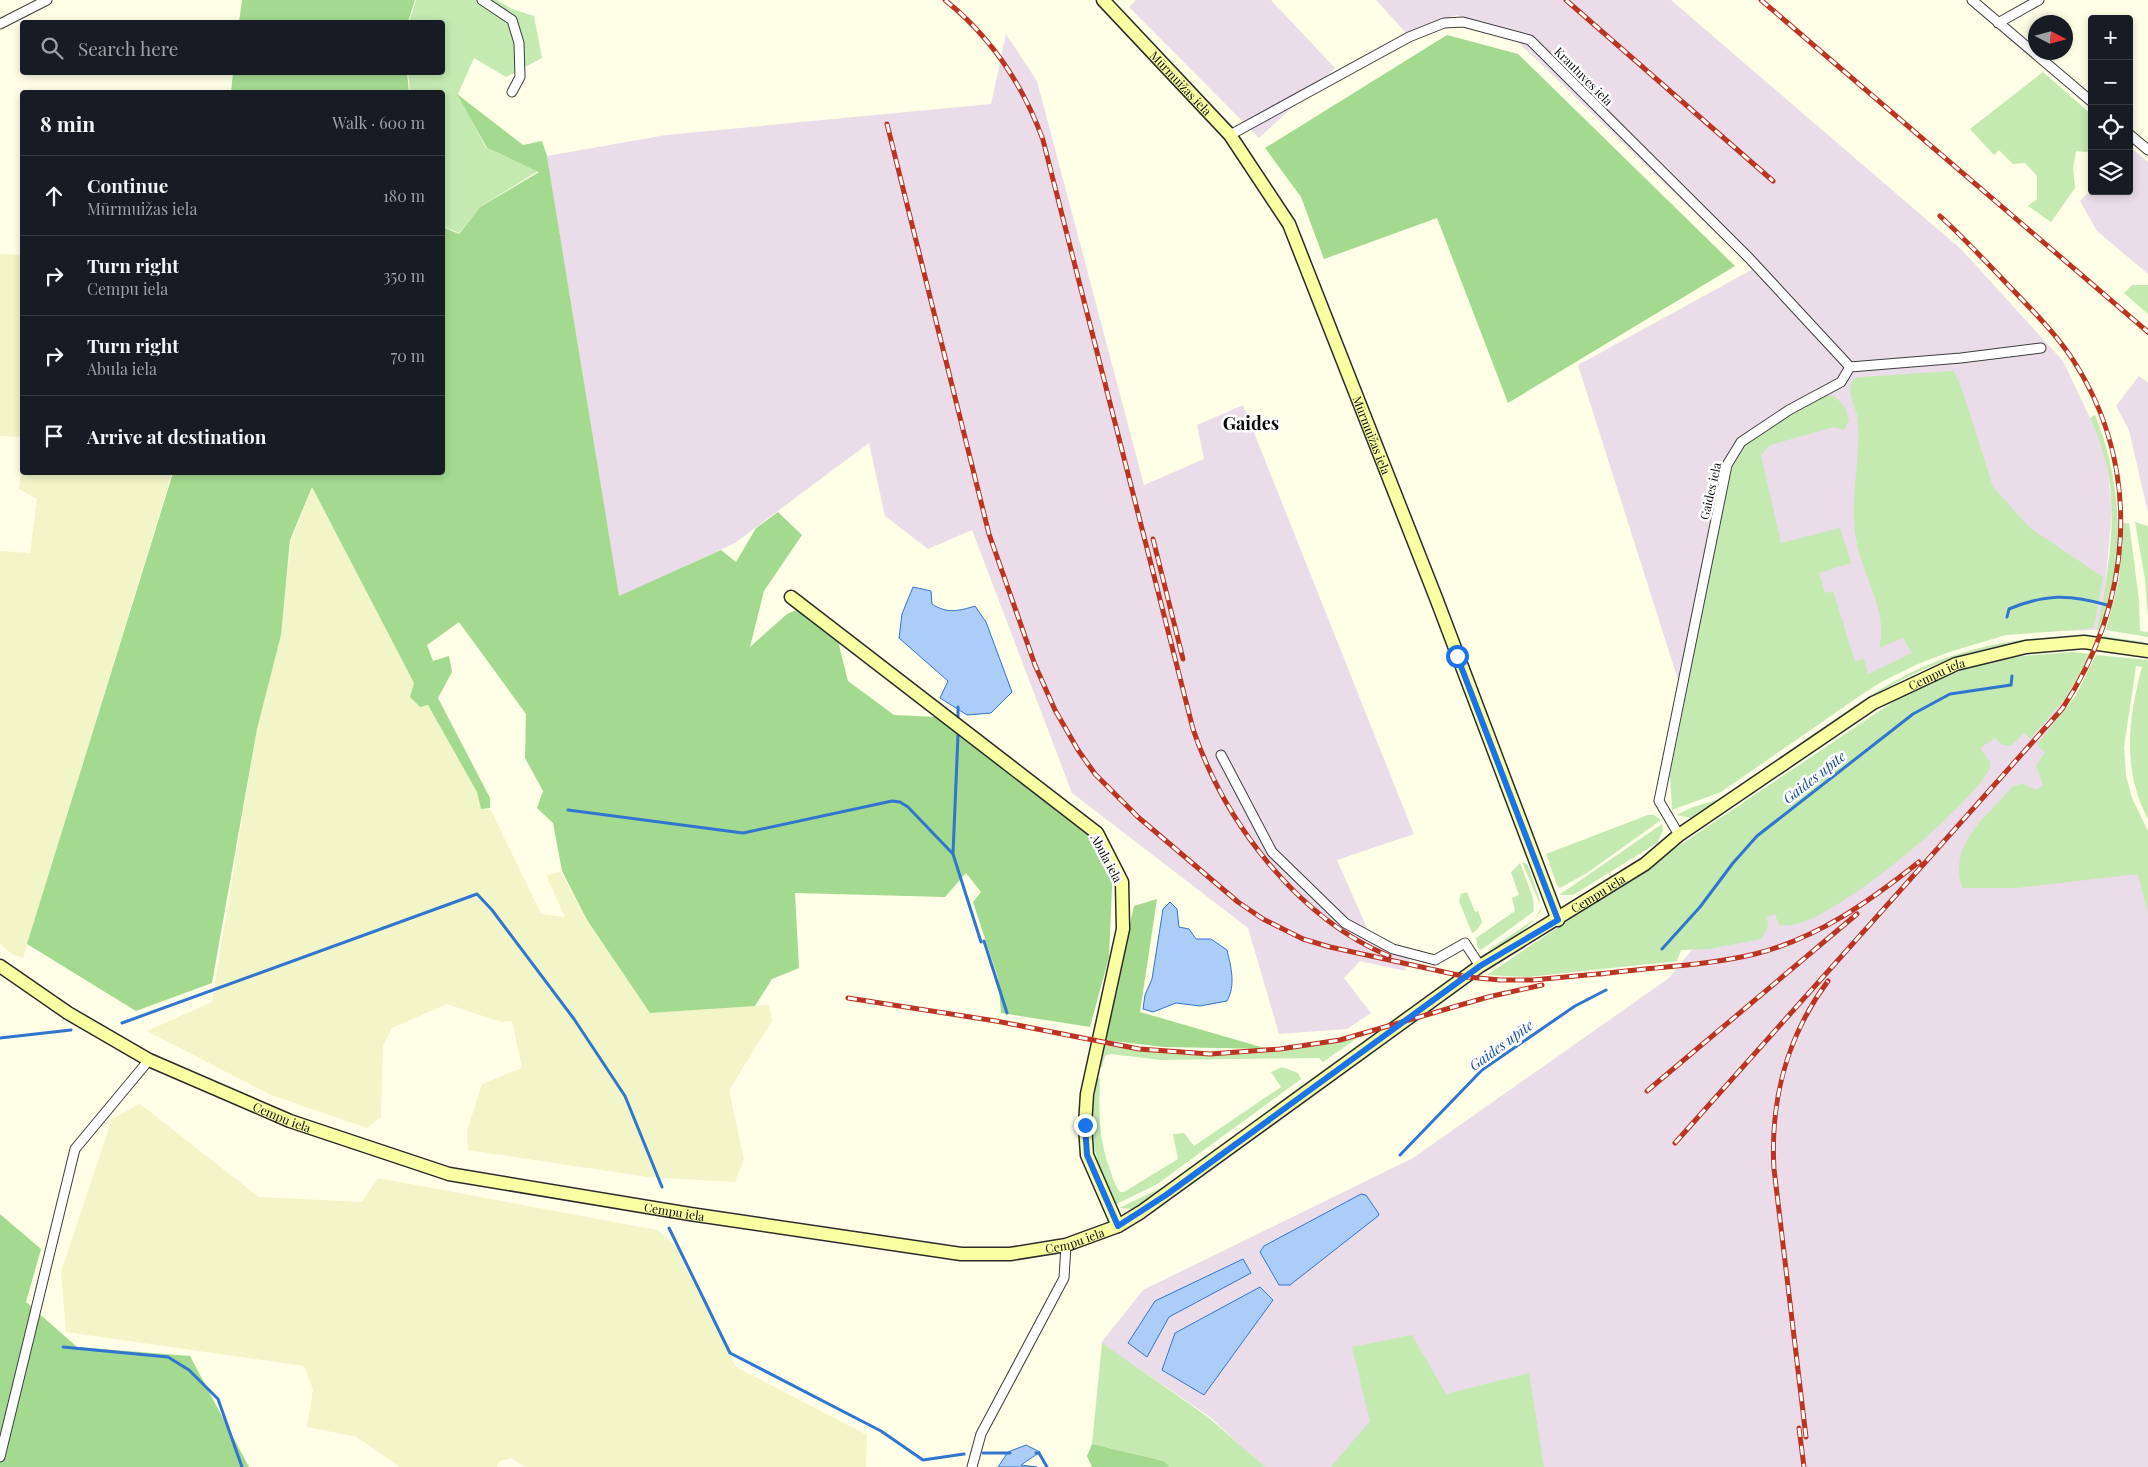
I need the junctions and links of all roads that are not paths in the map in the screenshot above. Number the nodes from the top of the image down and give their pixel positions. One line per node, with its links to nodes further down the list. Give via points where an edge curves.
1 (47, 0): 6 (street)
2 (482, 0): 8 (street, via 512,20 519,43 520,77)
3 (1102, 0): 10 (main road, Mūrmuižas iela)
4 (1972, 0): 7 (street)
5 (2039, 0): 7 (street)
6 (0, 24)
7 (1998, 24): 9 (street)
8 (512, 92)
9 (2088, 99)
10 (1230, 135): 14 (street, Krautuves iela, via 1409,37 1444,23 1463,22 1530,40 1749,258); 19 (main road, Mūrmuižas iela, via 1289,224)
11 (2133, 137): 12 (street)
12 (2148, 150)
13 (2041, 348): 14 (street)
14 (1850, 367): 18 (street, Gaides iela, via 1841,382 1789,410 1741,442 1727,465 1659,801)
15 (791, 597): 23 (main road, Abula iela, via 1097,833 1122,882 1123,929 1088,1089 1085,1125 1087,1155)
16 (2148, 651): 18 (main road, Cempu iela, via 2084,642 2058,643 2026,647 1956,664 1873,703)
17 (1220, 755): 21 (street, via 1272,852 1345,923 1393,948 1435,960 1465,943)
18 (1679, 835): 19 (main road, Cempu iela, via 1644,864)
19 (1558, 920): 21 (main road, Cempu iela)
20 (0, 966): 22 (main road, Cempu iela, via 68,1013)
21 (1480, 966): 23 (main road, Cempu iela, via 1166,1195)
22 (149, 1060): 24 (main road, Cempu iela, via 290,1121 449,1174 961,1254 1010,1254); 25 (street, via 75,1149)
23 (1118, 1226): 24 (main road, Cempu iela)
24 (1066, 1245): 26 (street, via 1064,1278 981,1434)
25 (0, 1456)
26 (972, 1467)

